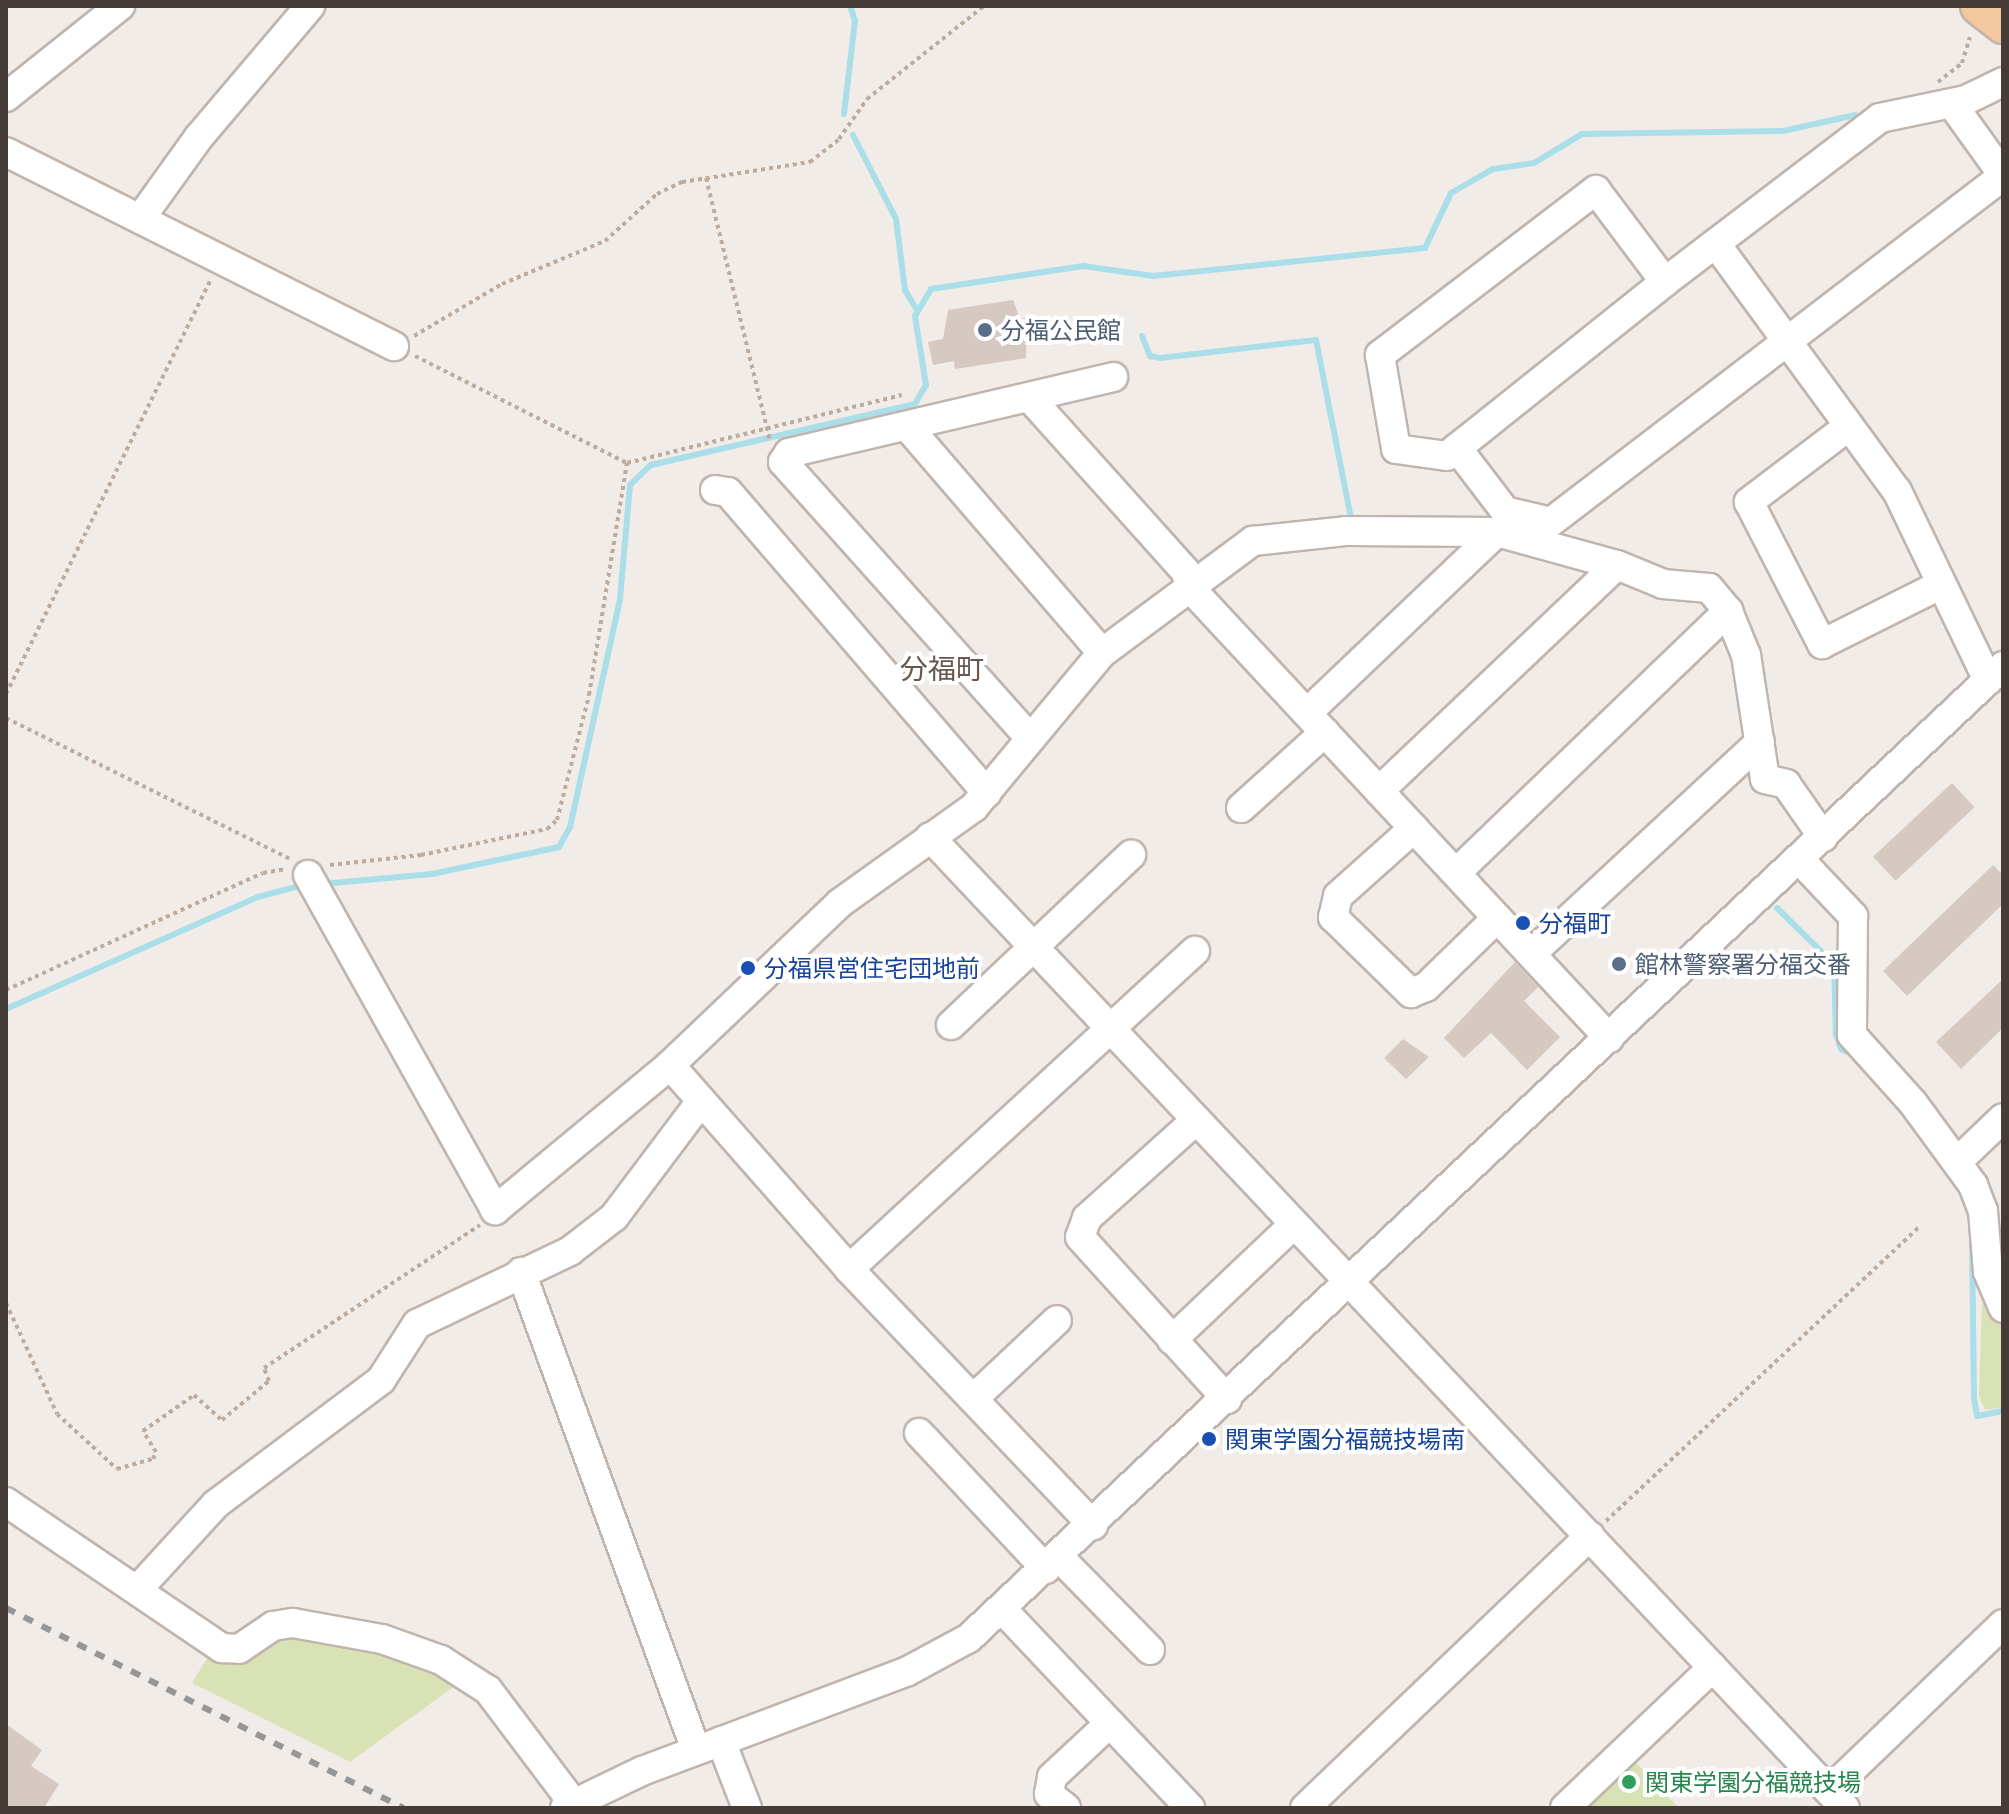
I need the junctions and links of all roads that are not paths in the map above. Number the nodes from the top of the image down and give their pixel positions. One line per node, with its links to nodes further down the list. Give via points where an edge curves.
1 (120, 6): 4 (street)
2 (310, 6): 8 (street, via 199,137)
3 (2003, 82): 5 (street)
4 (6, 97)
5 (1939, 105): 7 (street); 9 (street, via 1880,118)
6 (6, 152): 8 (street)
7 (2003, 176): 11 (street)
8 (140, 219): 12 (street)
9 (1716, 244): 10 (street); 11 (street)
10 (1665, 282): 17 (street); 17 (street, via 1596,190 1380,355 1396,449 1447,456)
11 (1785, 342): 16 (street); 17 (street, via 1551,522 1505,511)
12 (394, 346)
13 (1113, 377): 14 (street)
14 (1030, 398): 15 (street); 22 (street, via 1185,571)
15 (907, 426): 24 (street); 27 (street, via 789,453 783,462)
16 (1849, 426): 21 (street, via 1897,491); 21 (street, via 1749,502 1822,644)
17 (1457, 448)
18 (715, 490): 30 (street, via 728,492)
19 (1497, 532): 20 (street); 22 (street, via 1347,531 1253,541); 26 (street)
20 (1617, 565): 23 (street, via 1663,584 1709,588); 29 (street)
21 (1940, 585): 25 (street)
22 (1193, 591): 24 (street); 26 (street)
23 (1728, 611): 28 (street, via 1746,655); 37 (street)
24 (1102, 653): 27 (street)
25 (1995, 673): 34 (street)
26 (1316, 723): 29 (street); 31 (street)
27 (1029, 737): 30 (street)
28 (1760, 742): 34 (street, via 1765,779 1786,784); 42 (street)
29 (1379, 791): 32 (street)
30 (987, 793): 33 (street)
31 (1241, 808)
32 (1414, 828): 37 (street); 39 (street, via 1338,896 1333,917 1411,993 1426,987)
33 (930, 837): 40 (street); 46 (street, via 811,927)
34 (1823, 837): 36 (street)
35 (1131, 855): 40 (street)
36 (1799, 859): 45 (street); 50 (street, via 1853,916 1852,1035)
37 (1456, 873): 39 (street)
38 (310, 877): 46 (street, via 495,1210)
39 (1497, 918): 42 (street)
40 (1033, 949): 43 (street); 44 (street)
41 (1195, 951): 44 (street, via 1123,1021)
42 (1531, 954): 45 (street)
43 (951, 1025)
44 (1108, 1026): 49 (street); 52 (street)
45 (1609, 1038): 54 (street)
46 (670, 1065): 47 (street)
47 (701, 1101): 52 (street); 53 (street, via 614,1217 570,1251)
48 (2003, 1118): 50 (street)
49 (1194, 1122): 51 (street); 57 (street, via 1081,1226 1085,1247)
50 (1958, 1161): 55 (street, via 1983,1211)
51 (1292, 1226): 54 (street); 57 (street)
52 (849, 1269): 58 (street)
53 (521, 1272): 65 (street, via 417,1324 381,1380 216,1504); 71 (street)
54 (1348, 1285): 59 (street); 63 (street)
55 (2000, 1290)
56 (1057, 1320): 58 (street)
57 (1172, 1340): 59 (street)
58 (973, 1399): 62 (street)
59 (1227, 1399): 62 (street)
60 (919, 1433): 64 (street)
61 (6, 1502): 65 (street)
62 (1093, 1525): 64 (street)
63 (1590, 1536): 69 (street); 77 (street)
64 (1052, 1563): 66 (street); 68 (street)
65 (138, 1589): 73 (street, via 222,1648 239,1649 273,1626 293,1623 393,1642 477,1679)
66 (1002, 1609): 70 (street); 71 (street, via 969,1638 908,1671)
67 (2003, 1624): 72 (street)
68 (1150, 1650)
69 (1713, 1667): 72 (street); 78 (street)
70 (1110, 1723): 75 (street, via 1052,1777 1049,1794); 76 (street)
71 (708, 1746): 73 (street); 74 (street)
72 (1837, 1800)
73 (569, 1806)
74 (747, 1808)
75 (1065, 1808)
76 (1190, 1808)
77 (1305, 1808)
78 (1565, 1808)

